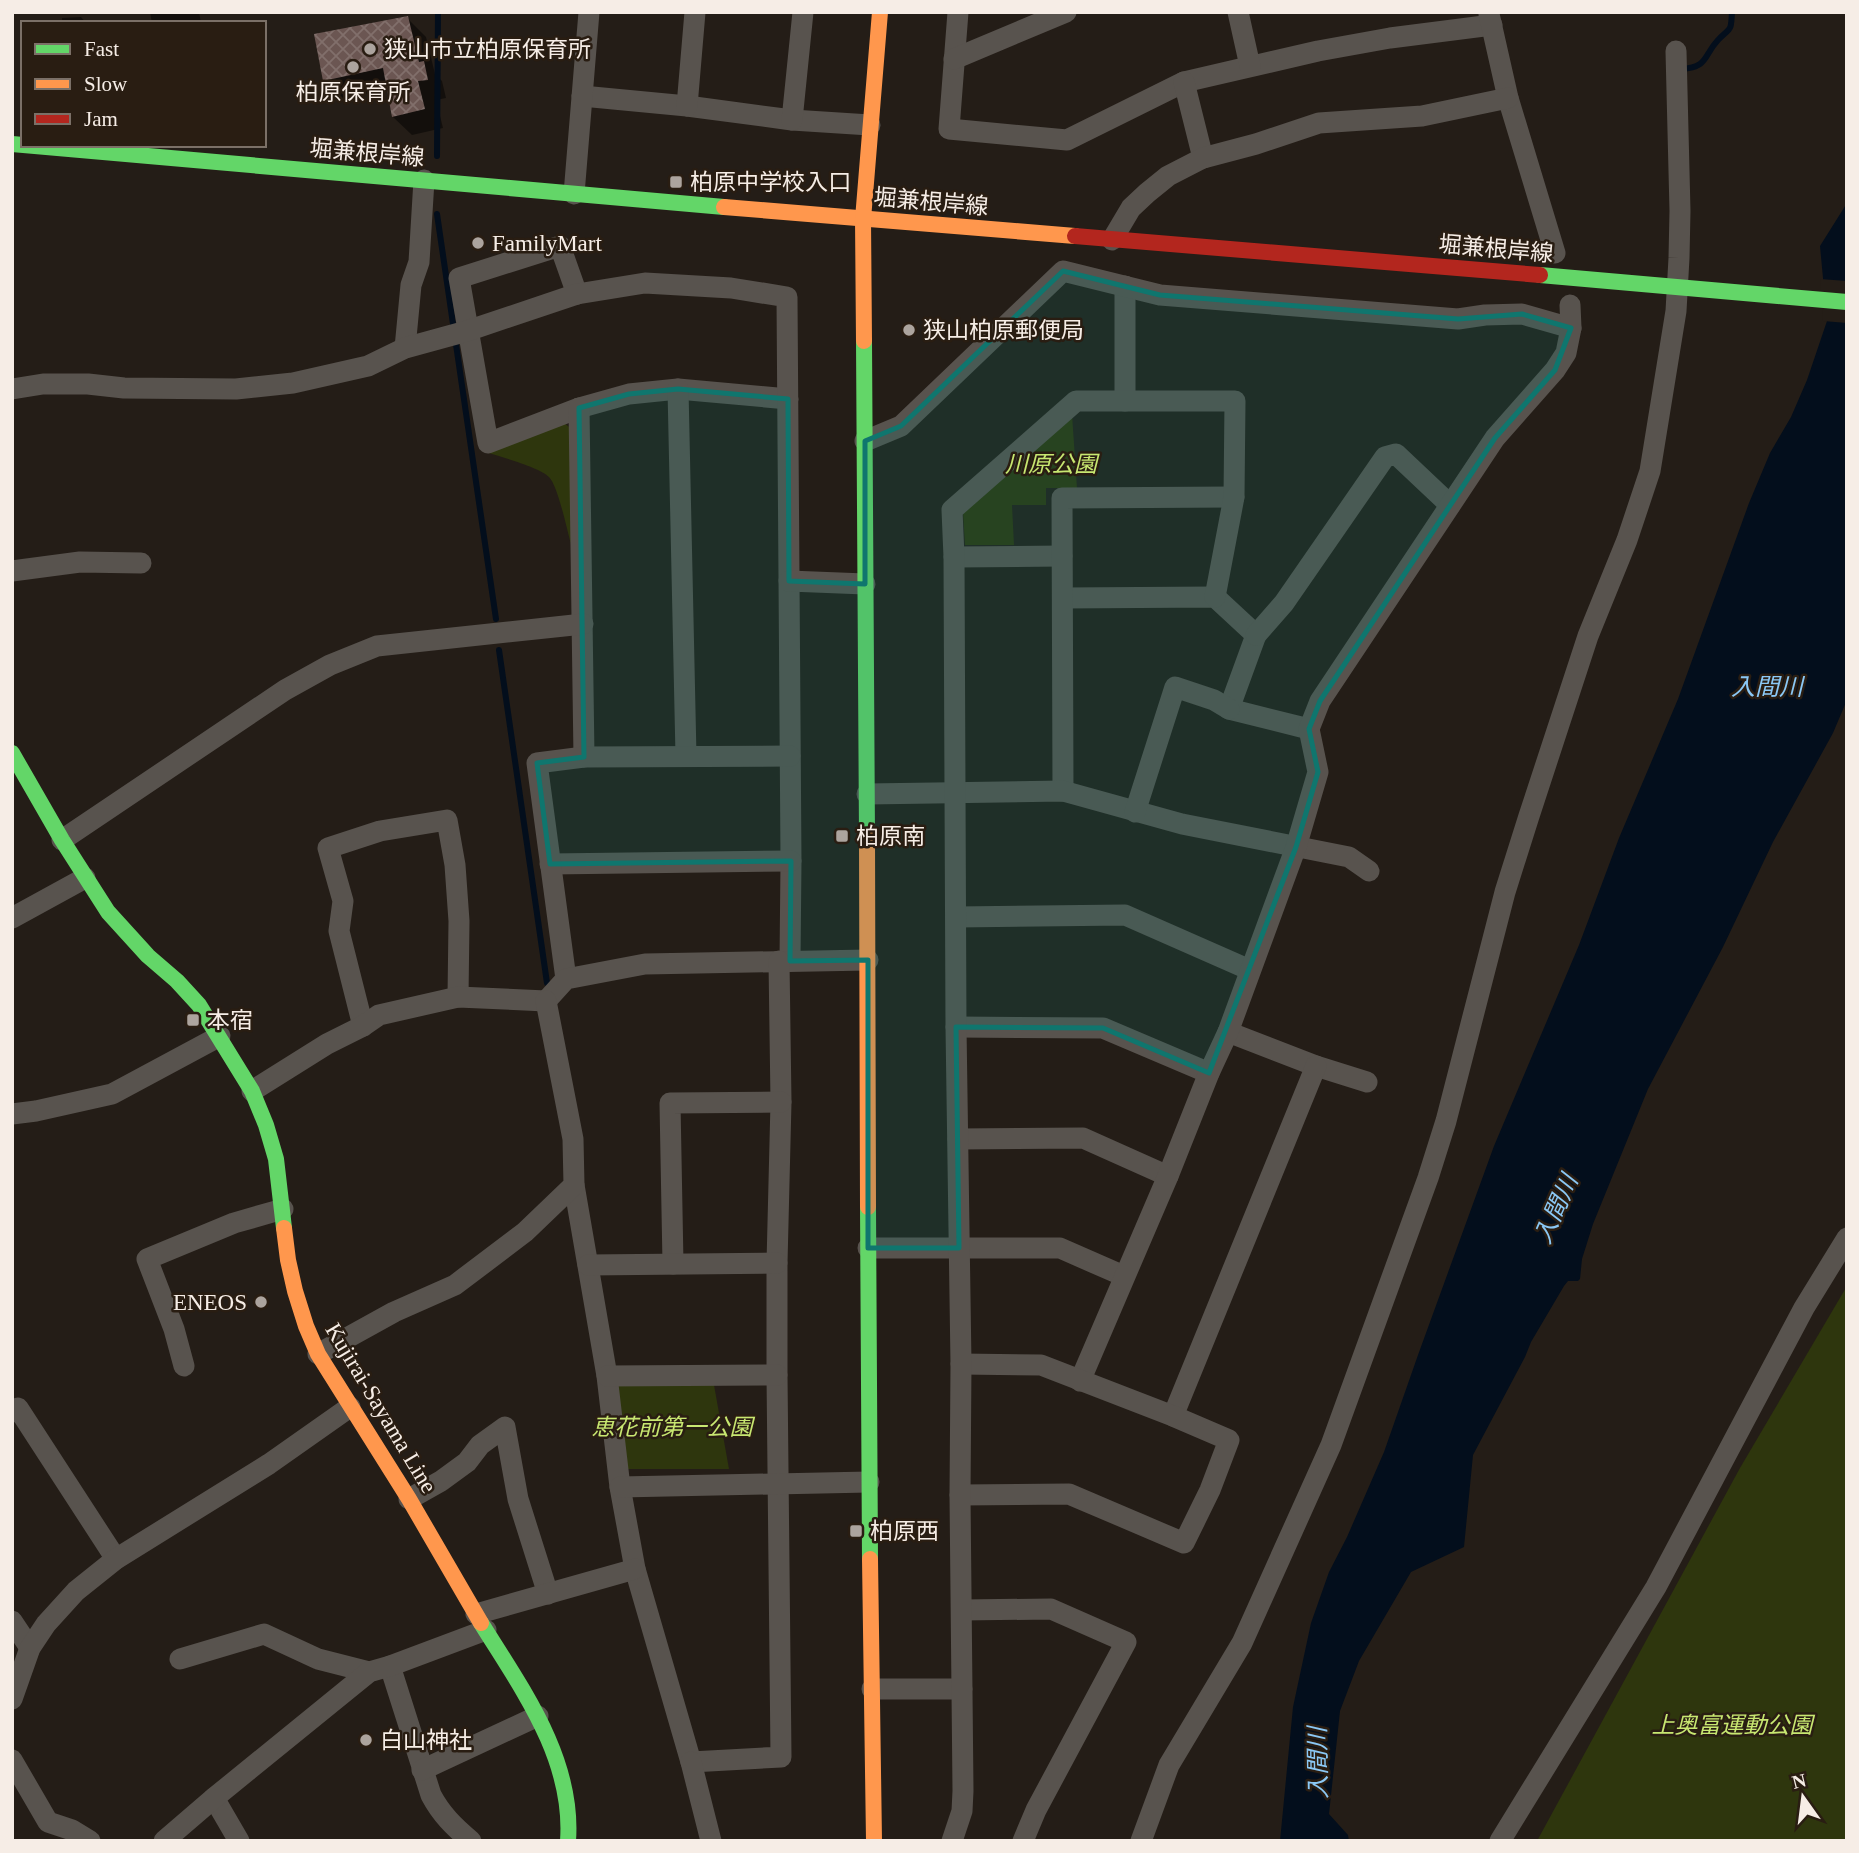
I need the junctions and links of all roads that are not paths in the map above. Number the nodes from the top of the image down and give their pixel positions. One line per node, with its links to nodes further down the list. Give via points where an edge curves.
1 (589, 12): 13 (street)
2 (695, 12): 15 (street)
3 (803, 12): 16 (street)
4 (880, 12): 17 (main road)
5 (958, 12): 10 (street)
6 (1066, 12): 10 (street)
7 (1238, 12): 11 (street)
8 (1490, 19): 11 (street); 14 (street)
9 (1676, 51): 137 (street, via 1680,211 1676,298 1650,471 1588,636 1521,841 1428,1178 1331,1445 1242,1643 1169,1765)
10 (954, 59): 12 (street, via 949,129 988,133 1067,140)
11 (1250, 66): 12 (street)
12 (1184, 82): 19 (street)
13 (582, 96): 15 (street); 21 (street)
14 (1507, 98): 19 (street, via 1422,116 1319,123); 24 (street)
15 (687, 106): 16 (street)
16 (792, 120): 17 (street)
17 (870, 125): 22 (main road)
18 (36, 147): 20 (main road, 堀兼根岸線)
19 (1203, 158): 23 (street, via 1147,193 1131,208)
20 (424, 180): 21 (main road, 堀兼根岸線); 31 (street, via 419,262 411,285)
21 (574, 194): 22 (main road, 堀兼根岸線)
22 (863, 219): 23 (main road, 堀兼根岸線); 37 (main road)
23 (1112, 240): 27 (main road, 堀兼根岸線)
24 (1556, 254)
25 (1125, 286): 29 (street, via 1160,295 1458,319 1522,314); 35 (street); 37 (street, via 1063,271 901,426)
26 (577, 295): 30 (street); 30 (street, via 560,246 459,278); 34 (street, via 645,283 787,297)
27 (1847, 302)
28 (1570, 305): 29 (street)
29 (1571, 328): 39 (street, via 1566,353 1555,370 1495,438)
30 (458, 334): 31 (street); 36 (street, via 488,443)
31 (405, 348): 32 (street, via 368,366 293,383 236,389 43,384)
32 (12, 389)
33 (678, 390): 34 (street); 36 (street, via 629,394); 53 (street)
34 (788, 399): 44 (street)
35 (1125, 401): 38 (street, via 1235,401); 41 (street, via 1076,401 952,510)
36 (579, 408): 48 (street)
37 (865, 441): 45 (main road)
38 (1234, 497): 40 (street, via 1062,498); 46 (street)
39 (1450, 505): 49 (street, via 1396,454 1385,457 1284,603); 51 (street, via 1320,701)
40 (1062, 556): 41 (street); 47 (street)
41 (954, 557): 57 (street)
42 (141, 563): 43 (street, via 80,562)
43 (12, 571)
44 (789, 581): 45 (street); 54 (street)
45 (865, 584): 58 (main road)
46 (1215, 597): 47 (street); 49 (street)
47 (1063, 598): 56 (street)
48 (583, 624): 55 (street); 60 (street, via 377,646 330,665 285,690)
49 (1256, 635): 50 (street)
50 (1229, 709): 51 (street); 59 (street, via 1175,687)
51 (1309, 729): 61 (street, via 1318,772)
52 (12, 753): 60 (main road, Kujirai-Sayama Line)
53 (685, 756): 54 (street); 55 (street)
54 (790, 756): 62 (street)
55 (584, 757): 63 (street, via 537,763)
56 (1063, 791): 57 (street); 59 (street)
57 (955, 793): 58 (street); 66 (street)
58 (867, 794): 68 (main road)
59 (1135, 812): 61 (street)
60 (62, 840): 65 (main road, Kujirai-Sayama Line)
61 (1297, 847): 64 (street, via 1349,858); 70 (street)
62 (791, 861): 63 (street); 69 (street)
63 (550, 864): 71 (street)
64 (1369, 871)
65 (85, 878): 67 (street); 77 (main road, Kujirai-Sayama Line, via 108,912 199,1005)
66 (956, 917): 70 (street, via 1125,915); 75 (street)
67 (12, 918)
68 (868, 960): 69 (street); 89 (main road)
69 (784, 961): 71 (street, via 645,964); 82 (street)
70 (1250, 970): 76 (street)
71 (566, 979): 73 (street)
72 (458, 997): 73 (street); 74 (street, via 379,1014); 74 (street, via 459,921 447,820 380,831 328,848 343,901 340,931)
73 (546, 1001): 86 (street, via 573,1139)
74 (363, 1026): 81 (street)
75 (956, 1027): 79 (street, via 1103,1028); 84 (street)
76 (1228, 1032): 78 (street); 79 (street)
77 (220, 1036): 81 (main road, Kujirai-Sayama Line); 83 (street, via 112,1094)
78 (1316, 1066): 80 (street); 103 (street)
79 (1209, 1073): 85 (street)
80 (1367, 1082)
81 (252, 1091): 87 (main road, Kujirai-Sayama Line, via 276,1159)
82 (781, 1102): 91 (street); 93 (street, via 670,1103)
83 (12, 1114)
84 (958, 1139): 85 (street, via 1083,1139); 90 (street)
85 (1168, 1176): 94 (street)
86 (574, 1185): 92 (street); 95 (street, via 525,1232 455,1285)
87 (283, 1209): 95 (main road, Kujirai-Sayama Line, via 295,1291); 97 (street, via 234,1223 148,1259)
88 (1847, 1238): 138 (street, via 1804,1308 1656,1587)
89 (868, 1248): 90 (street); 104 (main road)
90 (959, 1248): 94 (street, via 1059,1248); 96 (street)
91 (777, 1263): 93 (street); 98 (street)
92 (587, 1265): 93 (street); 99 (street)
93 (673, 1265)
94 (1124, 1276): 100 (street)
95 (318, 1354): 101 (main road, Kujirai-Sayama Line)
96 (961, 1364): 100 (street, via 1041,1365); 107 (street)
97 (184, 1366)
98 (777, 1375): 99 (street); 105 (street)
99 (607, 1376): 106 (street)
100 (1080, 1381): 103 (street)
101 (350, 1407): 108 (main road, Kujirai-Sayama Line); 109 (street, via 269,1464)
102 (12, 1412): 109 (street, via 18,1408)
103 (1173, 1416): 107 (street, via 1229,1440 1184,1543 1069,1494)
104 (869, 1482): 105 (street); 119 (main road)
105 (779, 1484): 106 (street); 124 (street, via 781,1757)
106 (620, 1486): 110 (street)
107 (960, 1495): 112 (street)
108 (409, 1499): 111 (street, via 467,1462 480,1445 505,1427 518,1499); 114 (main road, Kujirai-Sayama Line)
109 (116, 1559): 115 (street, via 76,1591)
110 (635, 1569): 111 (street); 124 (street)
111 (548, 1594): 114 (street)
112 (962, 1610): 120 (street); 136 (street, via 1051,1609 1126,1642 1035,1810)
113 (12, 1620): 115 (street)
114 (481, 1622): 117 (street); 122 (main road, Kujirai-Sayama Line)
115 (30, 1648): 121 (street)
116 (180, 1659): 118 (street, via 264,1634 318,1659)
117 (390, 1666): 118 (street); 125 (street)
118 (369, 1672): 126 (street)
119 (872, 1689): 120 (street); 134 (main road)
120 (961, 1689): 135 (street, via 962,1811)
121 (12, 1699)
122 (538, 1716): 125 (street); 132 (main road, Kujirai-Sayama Line, via 554,1751 566,1796)
123 (12, 1760): 127 (street)
124 (691, 1762): 133 (street)
125 (422, 1770): 131 (street, via 439,1809)
126 (214, 1798): 129 (street); 130 (street)
127 (46, 1832): 128 (street, via 72,1830)
128 (90, 1841)
129 (164, 1841)
130 (239, 1841)
131 (471, 1841)
132 (568, 1841)
133 (711, 1841)
134 (874, 1841)
135 (952, 1841)
136 (1023, 1841)
137 (1141, 1841)
138 (1500, 1841)

